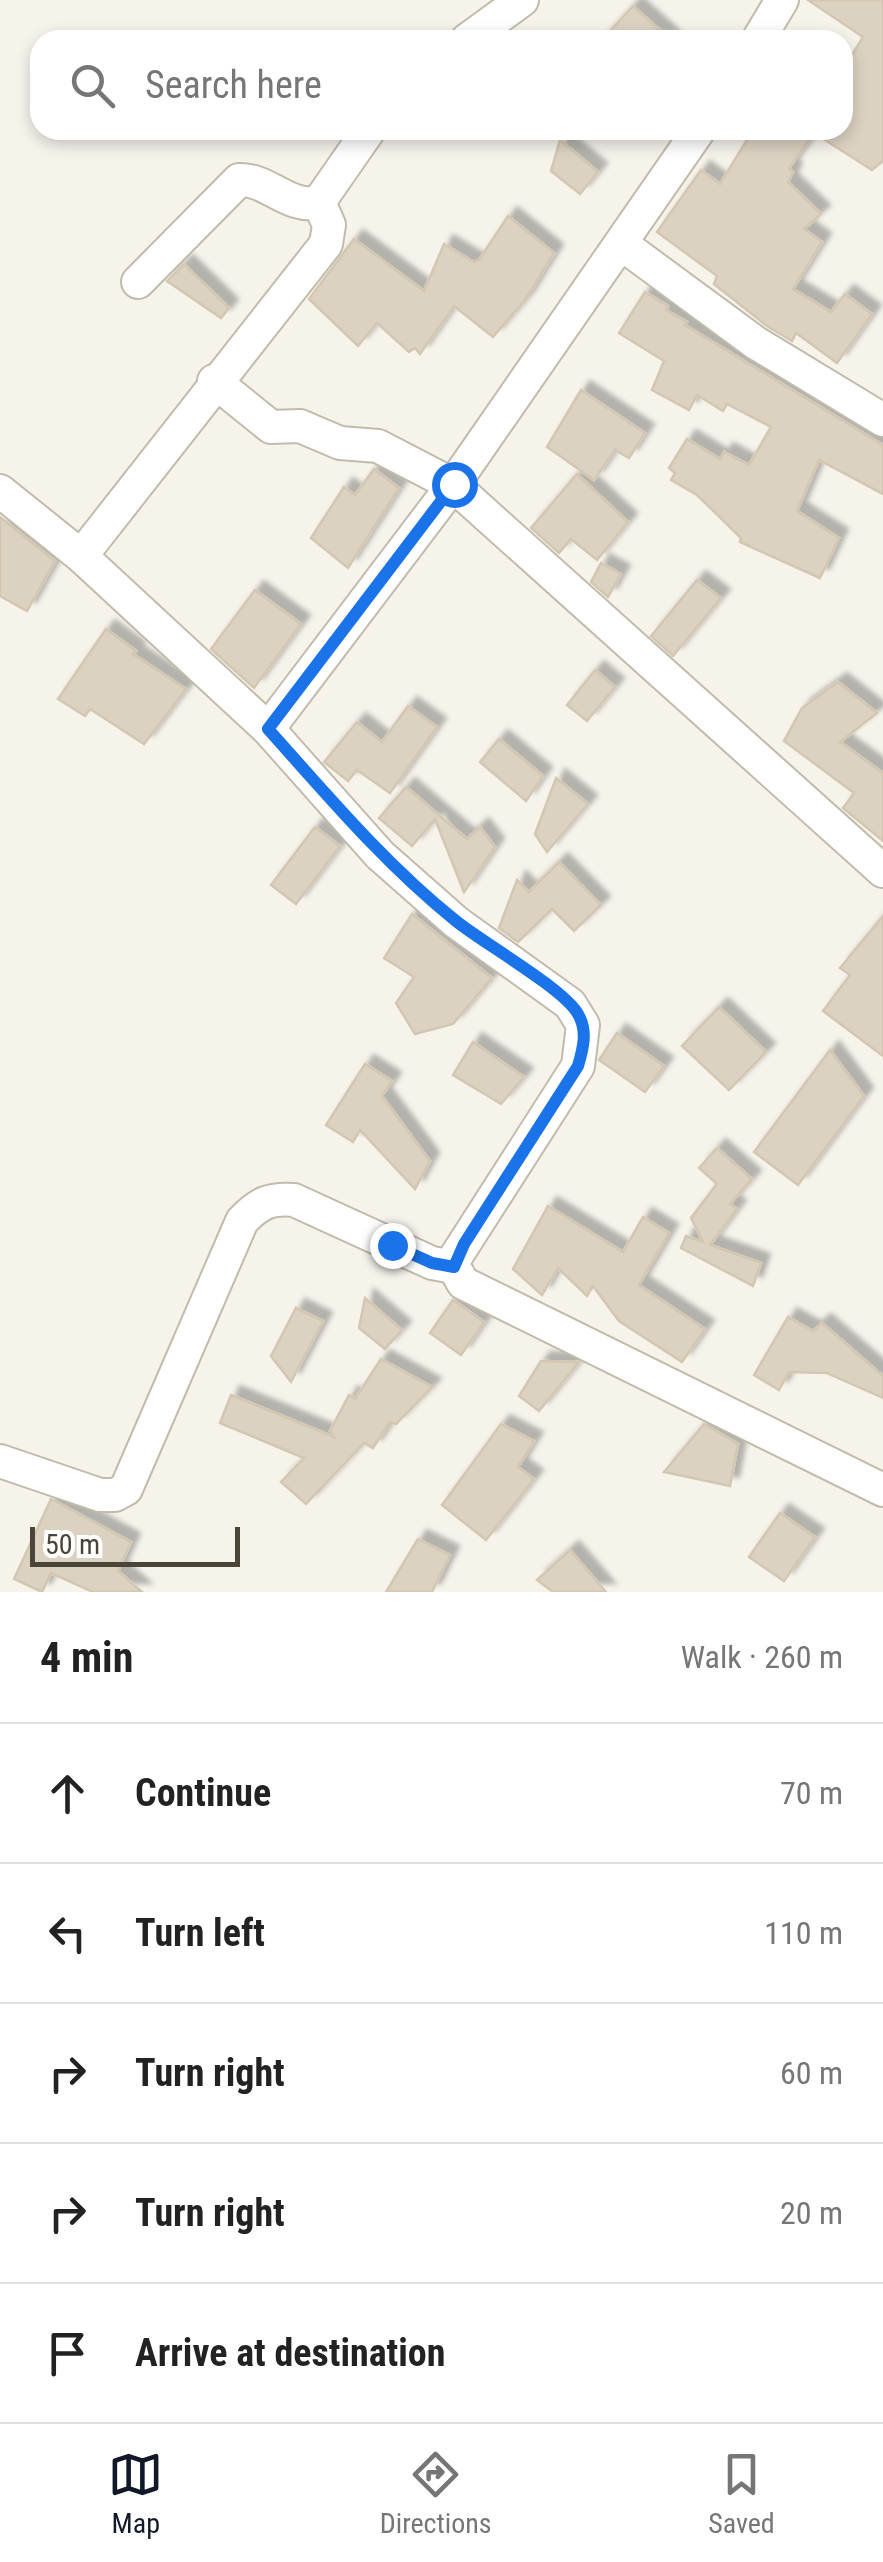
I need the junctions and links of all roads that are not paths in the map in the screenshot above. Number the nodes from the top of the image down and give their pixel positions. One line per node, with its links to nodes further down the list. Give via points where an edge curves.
1 (522, 0): 3 (street)
2 (782, 0): 4 (street)
3 (481, 30)
4 (764, 30)
5 (363, 140): 7 (street)
6 (692, 140): 8 (street)
7 (319, 202): 9 (street, via 298,203 239,180); 10 (street, via 329,225 326,244)
8 (623, 245): 11 (street, via 756,343); 12 (street)
9 (138, 282)
10 (214, 381): 12 (street, via 271,426 300,426 340,443 386,448); 14 (street)
11 (883, 420)
12 (454, 484): 15 (street); 16 (street)
13 (0, 491): 14 (street)
14 (81, 556): 15 (street)
15 (268, 729): 17 (street, via 380,855 456,922 570,1004 582,1024 578,1066)
16 (883, 871)
17 (454, 1267): 18 (street, via 294,1200 273,1199 242,1220 126,1488 100,1494); 19 (street, via 476,1290)
18 (0, 1460)
19 (883, 1490)

